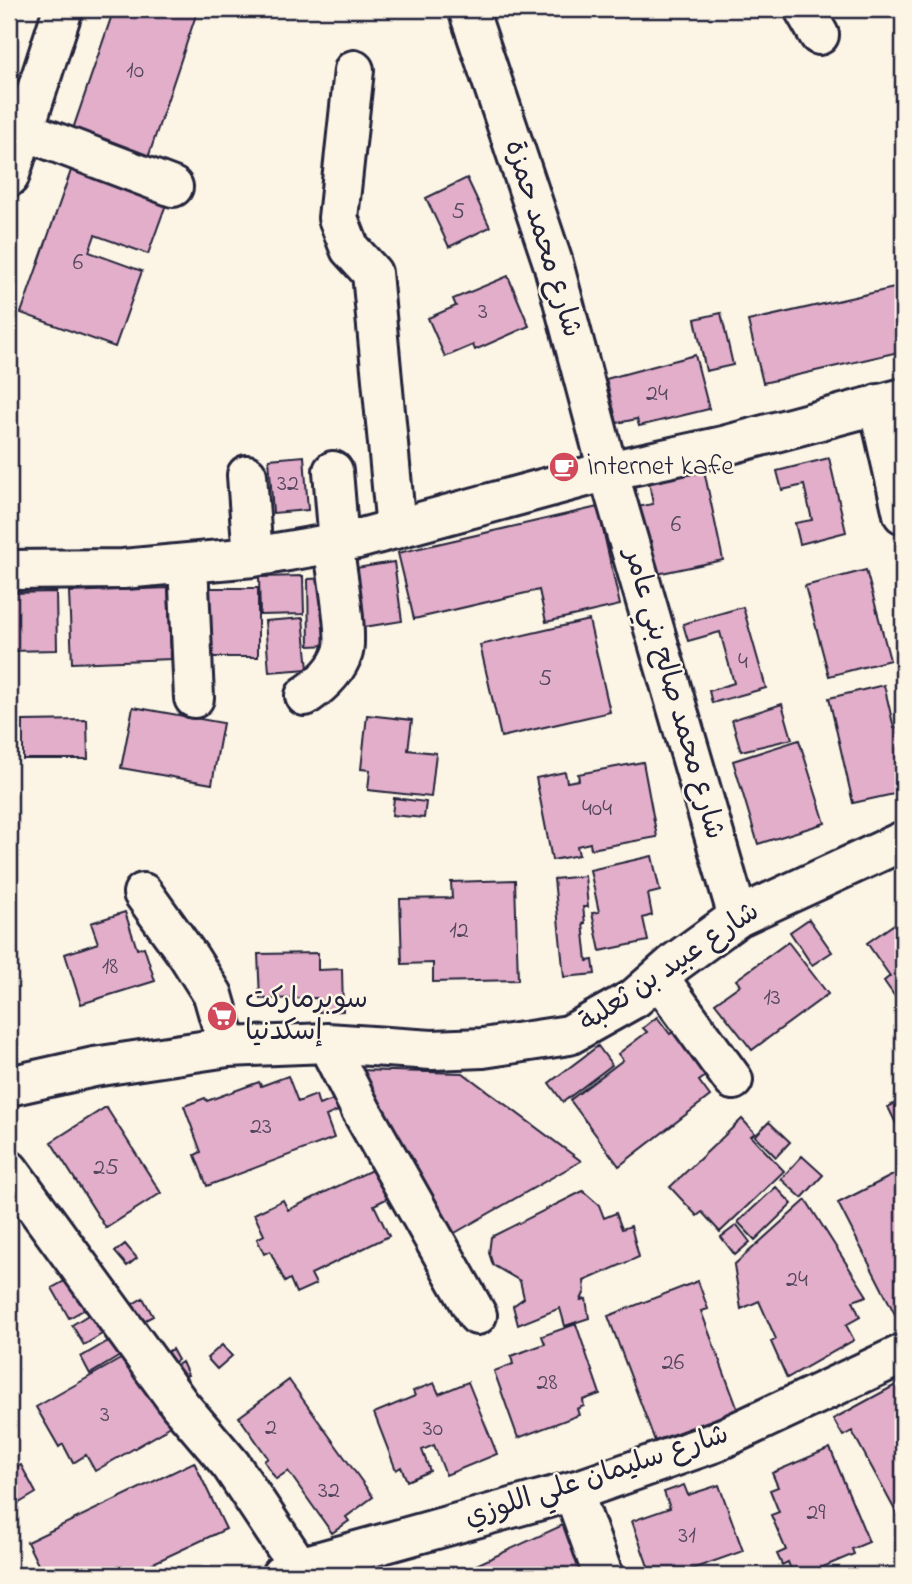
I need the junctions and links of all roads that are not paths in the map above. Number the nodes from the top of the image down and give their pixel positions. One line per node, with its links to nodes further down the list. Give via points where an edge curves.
1 (62, 9): 4 (street)
2 (468, 9): 9 (street, شارع محمد حمزة, via 553,263)
3 (354, 70): 12 (street, via 338,218 350,249 373,272)
4 (16, 130): 5 (street); 6 (street)
5 (9, 177)
6 (173, 187)
7 (890, 401): 9 (street); 11 (street)
8 (333, 471): 13 (street)
9 (608, 471): 12 (street); 21 (street, شارع محمد صالح بني عامر)
10 (247, 475): 14 (street)
11 (903, 514)
12 (396, 529): 13 (street)
13 (336, 543): 14 (street); 17 (street, via 344,645 336,667)
14 (253, 557): 15 (street)
15 (188, 564): 16 (street); 18 (street)
16 (9, 570)
17 (305, 696)
18 (194, 698)
19 (903, 841): 21 (street, شارع عبيد بن ثعلبة)
20 (143, 892): 24 (street, via 212,995)
21 (738, 917): 22 (street, شارع عبيد بن ثعلبة)
22 (659, 978): 23 (street, شارع عبيد بن ثعلبة, via 635,998 569,1035 483,1048 432,1050); 25 (street)
23 (327, 1043): 24 (street, شارع عبيد بن ثعلبة); 28 (street)
24 (228, 1047): 26 (street, شارع عبيد بن ثعلبة, via 94,1067)
25 (733, 1080)
26 (9, 1086)
27 (9, 1170): 31 (street, via 180,1405 230,1465)
28 (477, 1315)
29 (903, 1354): 30 (street, شارع سليمان علي اللوزي, via 713,1443)
30 (573, 1491): 31 (street, شارع سليمان علي اللوزي); 32 (street)
31 (290, 1571)
32 (603, 1575)

